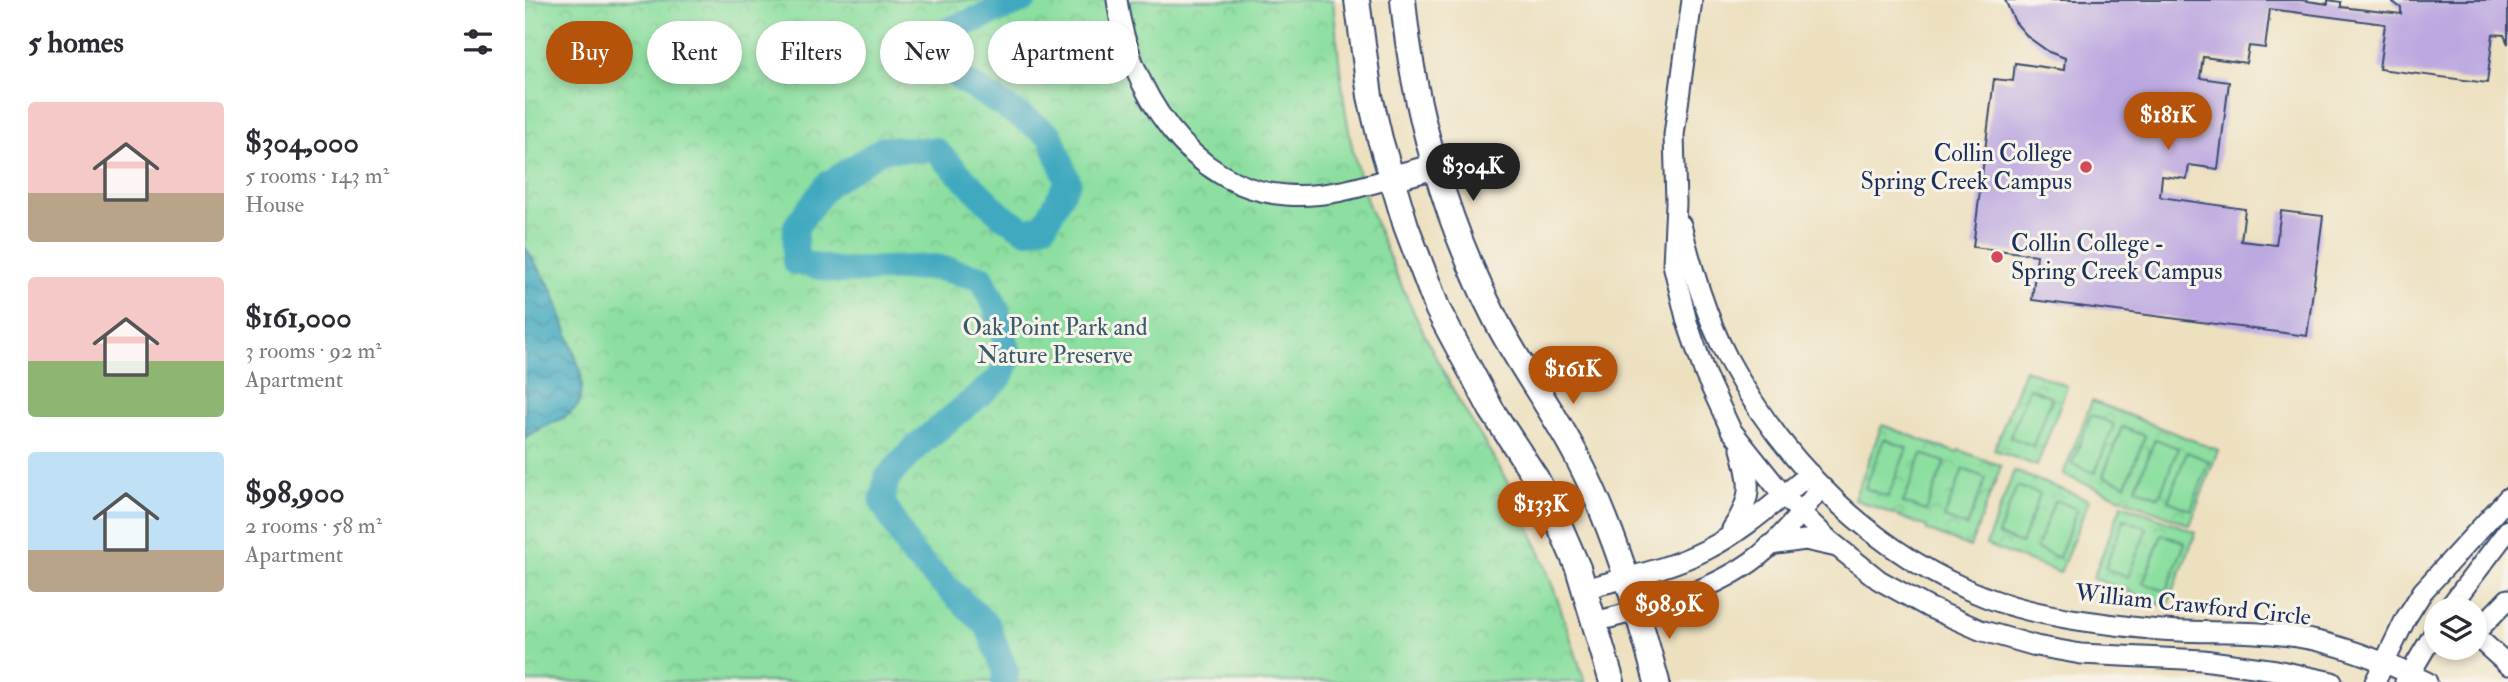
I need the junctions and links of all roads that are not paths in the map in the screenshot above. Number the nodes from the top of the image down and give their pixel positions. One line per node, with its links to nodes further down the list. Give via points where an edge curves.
1 (1117, 0): 6 (lane, via 1126,46 1147,96 1177,139 1213,169 1243,186 1284,195 1333,192)
2 (1357, 0): 6 (main road, via 1370,96)
3 (1403, 0): 5 (main road, via 1419,111)
4 (1692, 0): 7 (lane, William Crawford Circle, via 1674,135)
5 (1437, 166): 6 (main road); 18 (main road, via 1473,270 1577,457)
6 (1392, 178): 19 (main road, via 1439,310 1555,515)
7 (1676, 203): 8 (lane, William Crawford Circle, via 1673,264 1687,322 1705,374); 9 (lane, William Crawford Circle, via 1696,283 1728,359 1770,425)
8 (1737, 439): 10 (lane, William Crawford Circle); 15 (lane, via 1750,491 1744,511)
9 (1816, 480): 10 (lane); 12 (lane); 26 (lane, William Crawford Circle, via 1872,534 1931,572 1989,598 2059,617 2151,629 2298,637)
10 (1783, 495): 12 (lane, William Crawford Circle); 15 (lane)
11 (2508, 498): 13 (lane)
12 (1801, 513): 16 (lane); 17 (lane, William Crawford Circle)
13 (2485, 524): 14 (lane); 26 (lane, via 2423,591)
14 (2506, 537): 20 (lane)
15 (1725, 538): 18 (lane, via 1676,562)
16 (1769, 545): 17 (lane, via 1805,540); 22 (lane, via 1720,580)
17 (1838, 547): 31 (lane, William Crawford Circle, via 1879,580 1928,607 1980,630 2036,646 2081,654 2203,660)
18 (1627, 577): 19 (lane); 22 (main road)
19 (1584, 589): 23 (main road)
20 (2458, 597)
21 (2508, 599): 27 (lane, via 2476,632)
22 (1638, 611): 23 (lane); 30 (main road)
23 (1594, 622): 29 (main road)
24 (2424, 655): 28 (lane, William Crawford Circle)
25 (2428, 660): 33 (lane)
26 (2384, 663): 28 (lane, William Crawford Circle); 32 (lane)
27 (2508, 665)
28 (2414, 679)
29 (1612, 682)
30 (1657, 682)
31 (2332, 682)
32 (2375, 682)
33 (2439, 682)

